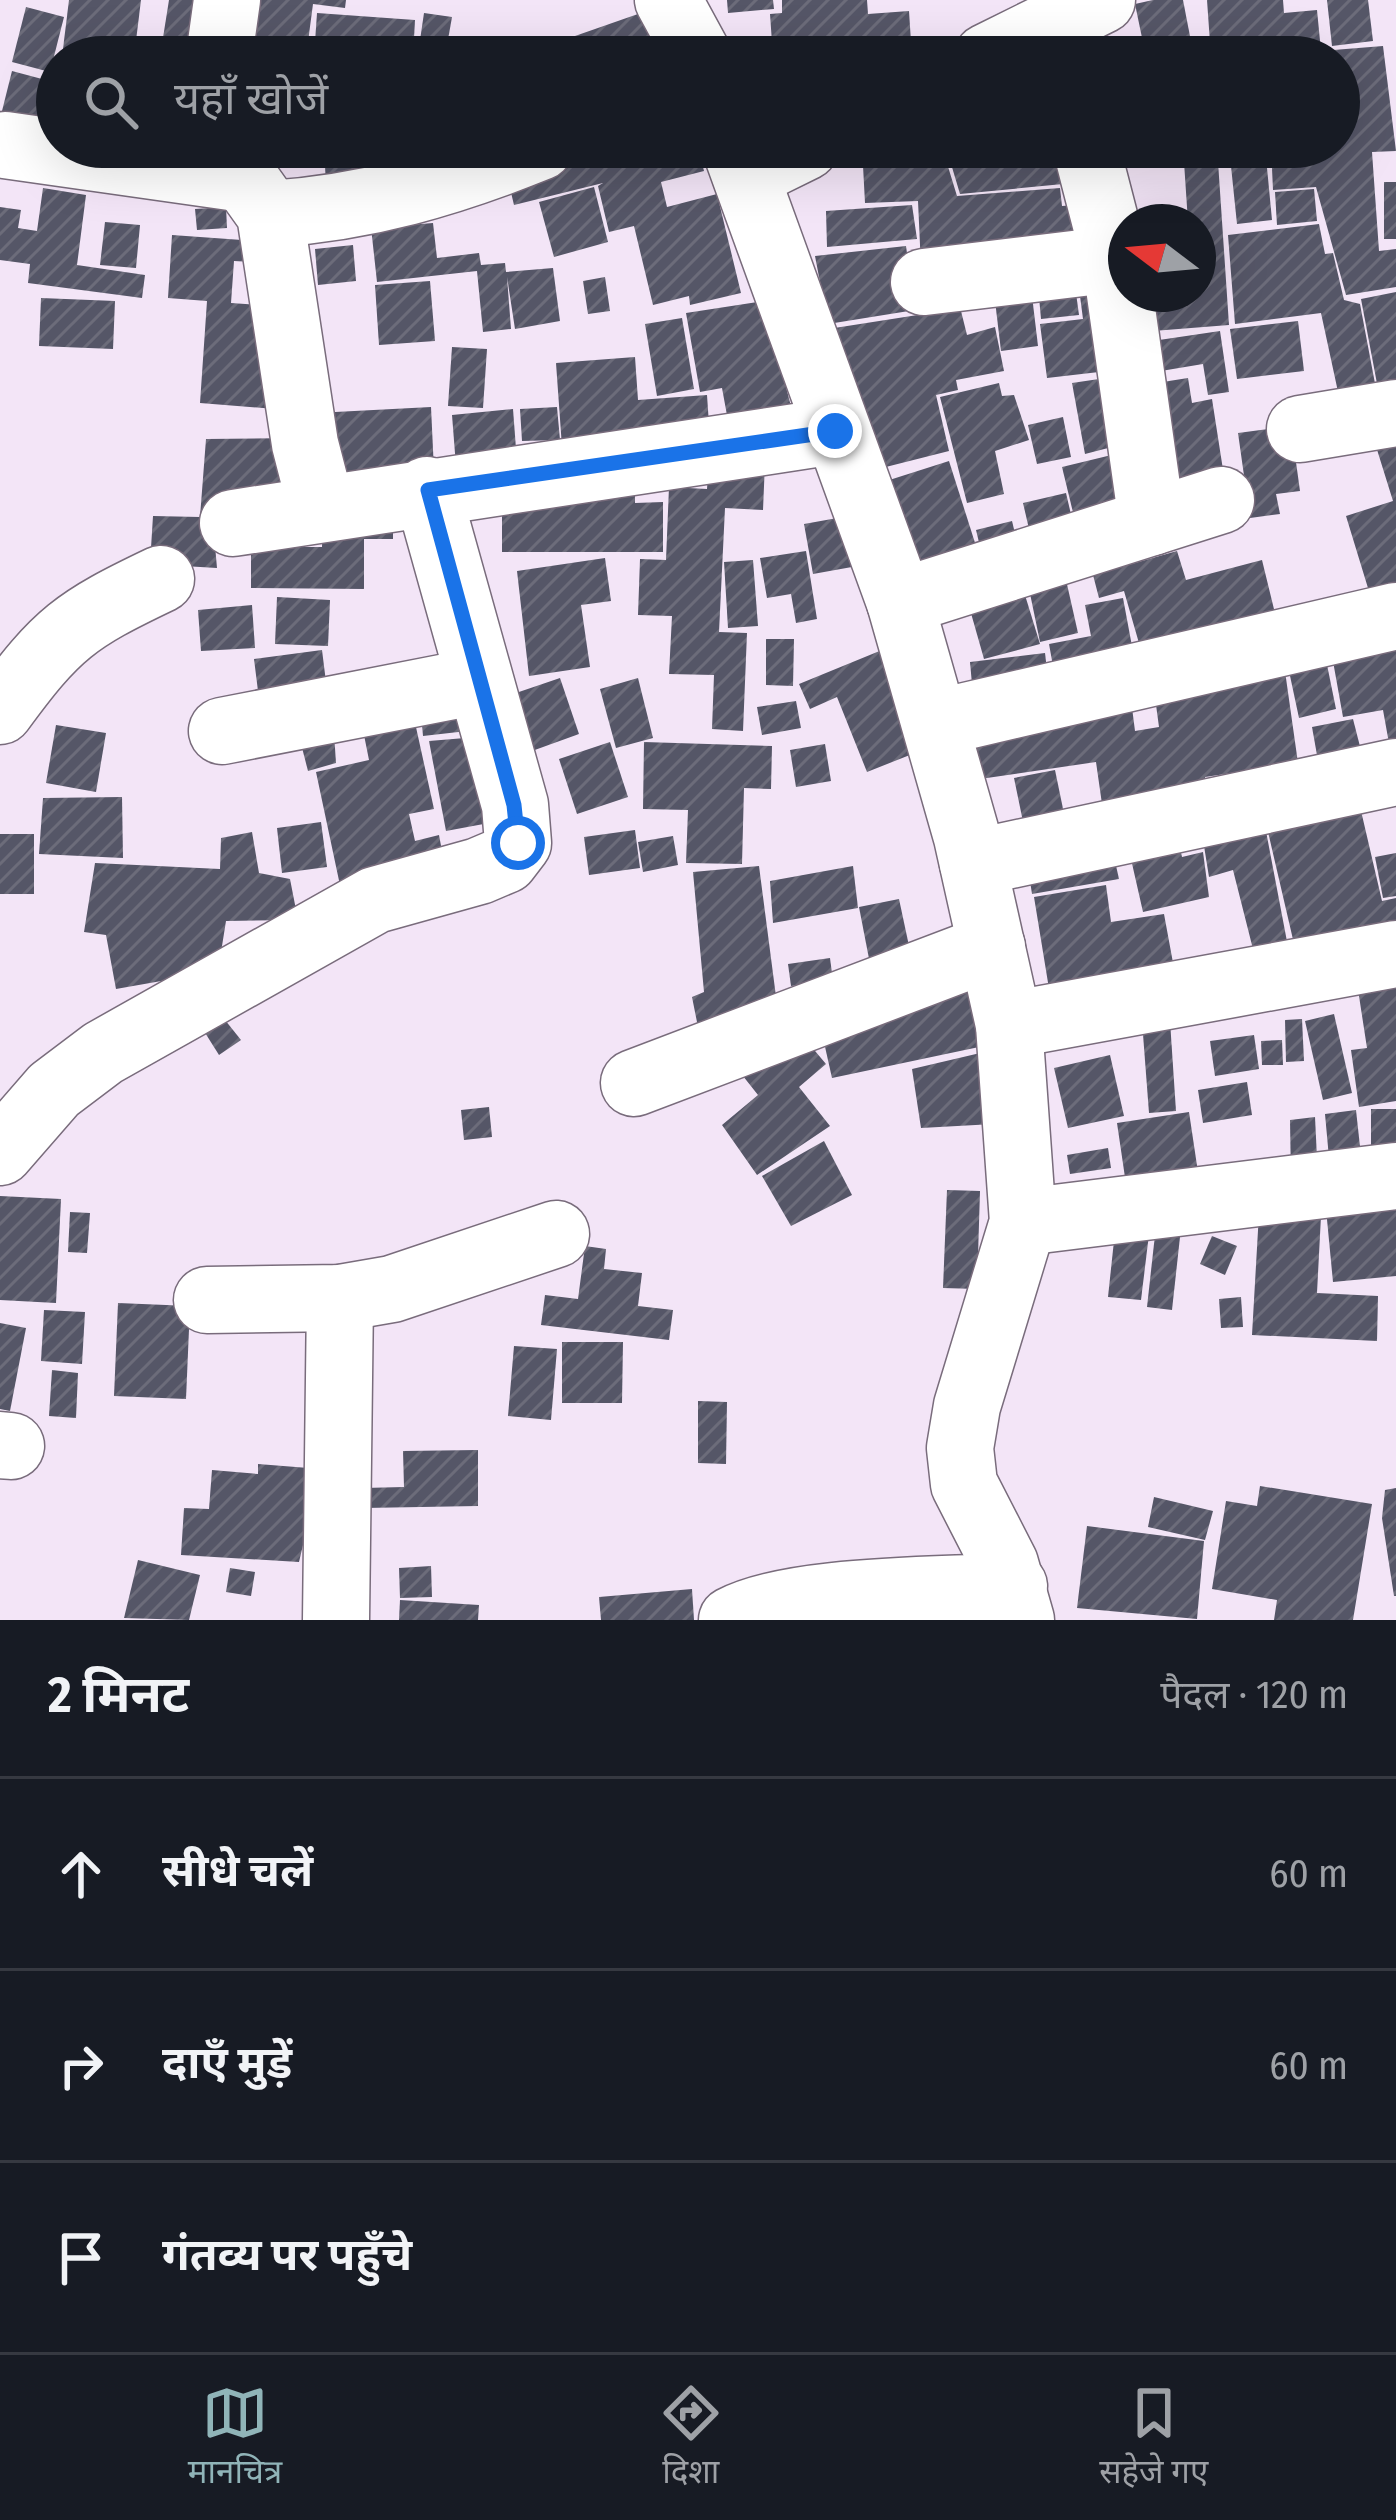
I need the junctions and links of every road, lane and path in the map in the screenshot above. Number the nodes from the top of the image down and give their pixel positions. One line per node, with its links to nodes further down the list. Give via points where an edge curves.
1 (227, 0): 3 (street)
2 (668, 0): 4 (street)
3 (222, 36)
4 (687, 36)
5 (5, 145): 6 (street)
6 (36, 149)
7 (166, 168): 11 (street)
8 (489, 168): 11 (street, via 397,197)
9 (742, 168): 18 (street)
10 (1091, 168): 12 (street)
11 (250, 180): 21 (street)
12 (1108, 232)
13 (1108, 260): 14 (street)
14 (924, 282)
15 (1122, 312): 22 (street)
16 (1396, 413): 17 (street)
17 (1300, 429)
18 (835, 431): 19 (street); 25 (street)
19 (428, 490): 21 (street); 27 (street)
20 (1221, 500): 22 (street)
21 (321, 506): 23 (street)
22 (1152, 522): 25 (street)
23 (233, 523)
24 (161, 579): 28 (street, via 80,618)
25 (900, 602): 29 (street)
26 (1396, 616): 29 (street)
27 (478, 681): 30 (street); 37 (street, via 519,826 505,860 375,900 124,1041 55,1090)
28 (0, 711)
29 (936, 723): 32 (street)
30 (222, 731)
31 (1396, 772): 32 (street)
32 (973, 863): 33 (street)
33 (992, 947): 35 (street); 36 (street)
34 (1396, 955): 35 (street)
35 (1009, 1025): 39 (street)
36 (634, 1083)
37 (0, 1152)
38 (1396, 1176): 39 (street)
39 (1022, 1222): 43 (street, via 960,1448 964,1484)
40 (556, 1234): 41 (street, via 392,1289)
41 (340, 1298): 42 (street); 44 (street)
42 (207, 1300)
43 (1013, 1590): 45 (street, via 826,1600)
44 (336, 1620)
45 (732, 1620)

